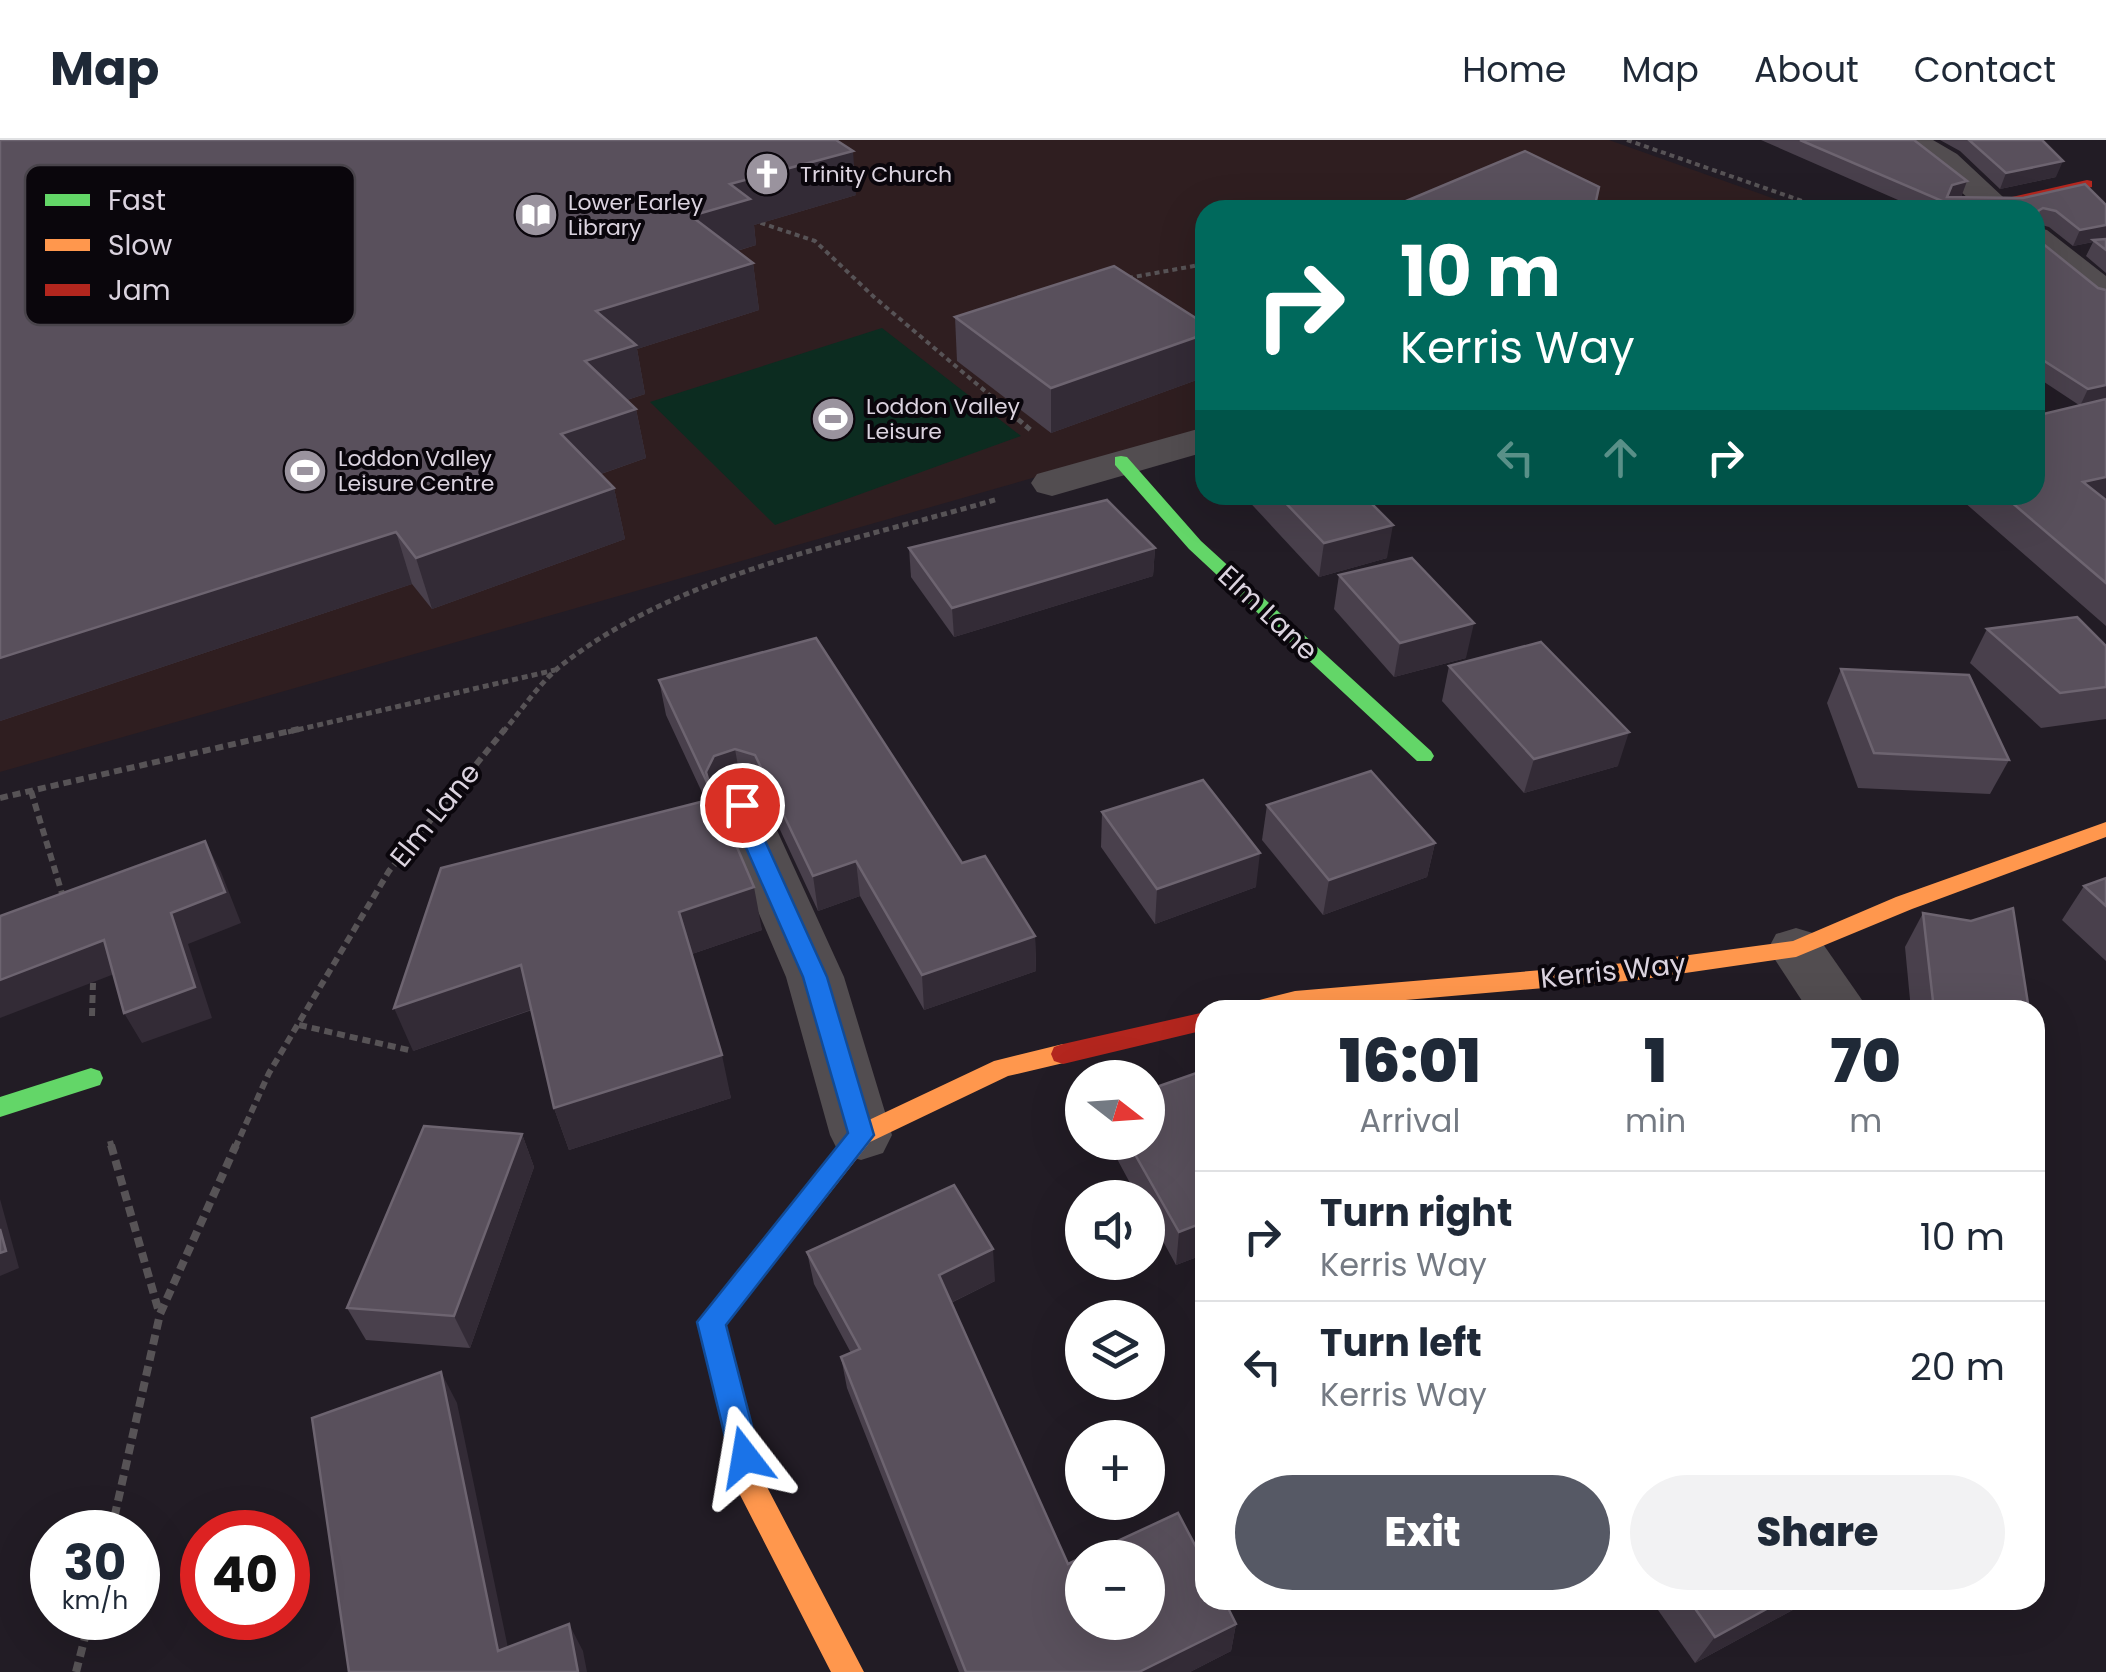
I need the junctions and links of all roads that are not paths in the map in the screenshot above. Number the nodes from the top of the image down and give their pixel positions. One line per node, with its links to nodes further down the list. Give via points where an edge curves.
1 (1910, 140): 3 (street, via 1946,161)
2 (2086, 184): 4 (street)
3 (1978, 200)
4 (2015, 200)
5 (2045, 246): 6 (street)
6 (2106, 293)
7 (1195, 442): 8 (street)
8 (1122, 462): 9 (street); 10 (street, Elm Lane, via 1195,545)
9 (1067, 478)
10 (1424, 756)
11 (742, 805): 19 (street, via 815,977)
12 (2106, 828): 13 (street, Kerris Way)
13 (1796, 949): 14 (street, Kerris Way, via 1636,972); 15 (street)
14 (1294, 1000)
15 (1833, 1000)
16 (1195, 1023): 19 (street, via 1002,1068)
17 (91, 1078): 18 (street)
18 (0, 1107)
19 (861, 1135): 20 (street, via 711,1322 753,1491)
20 (848, 1672)

